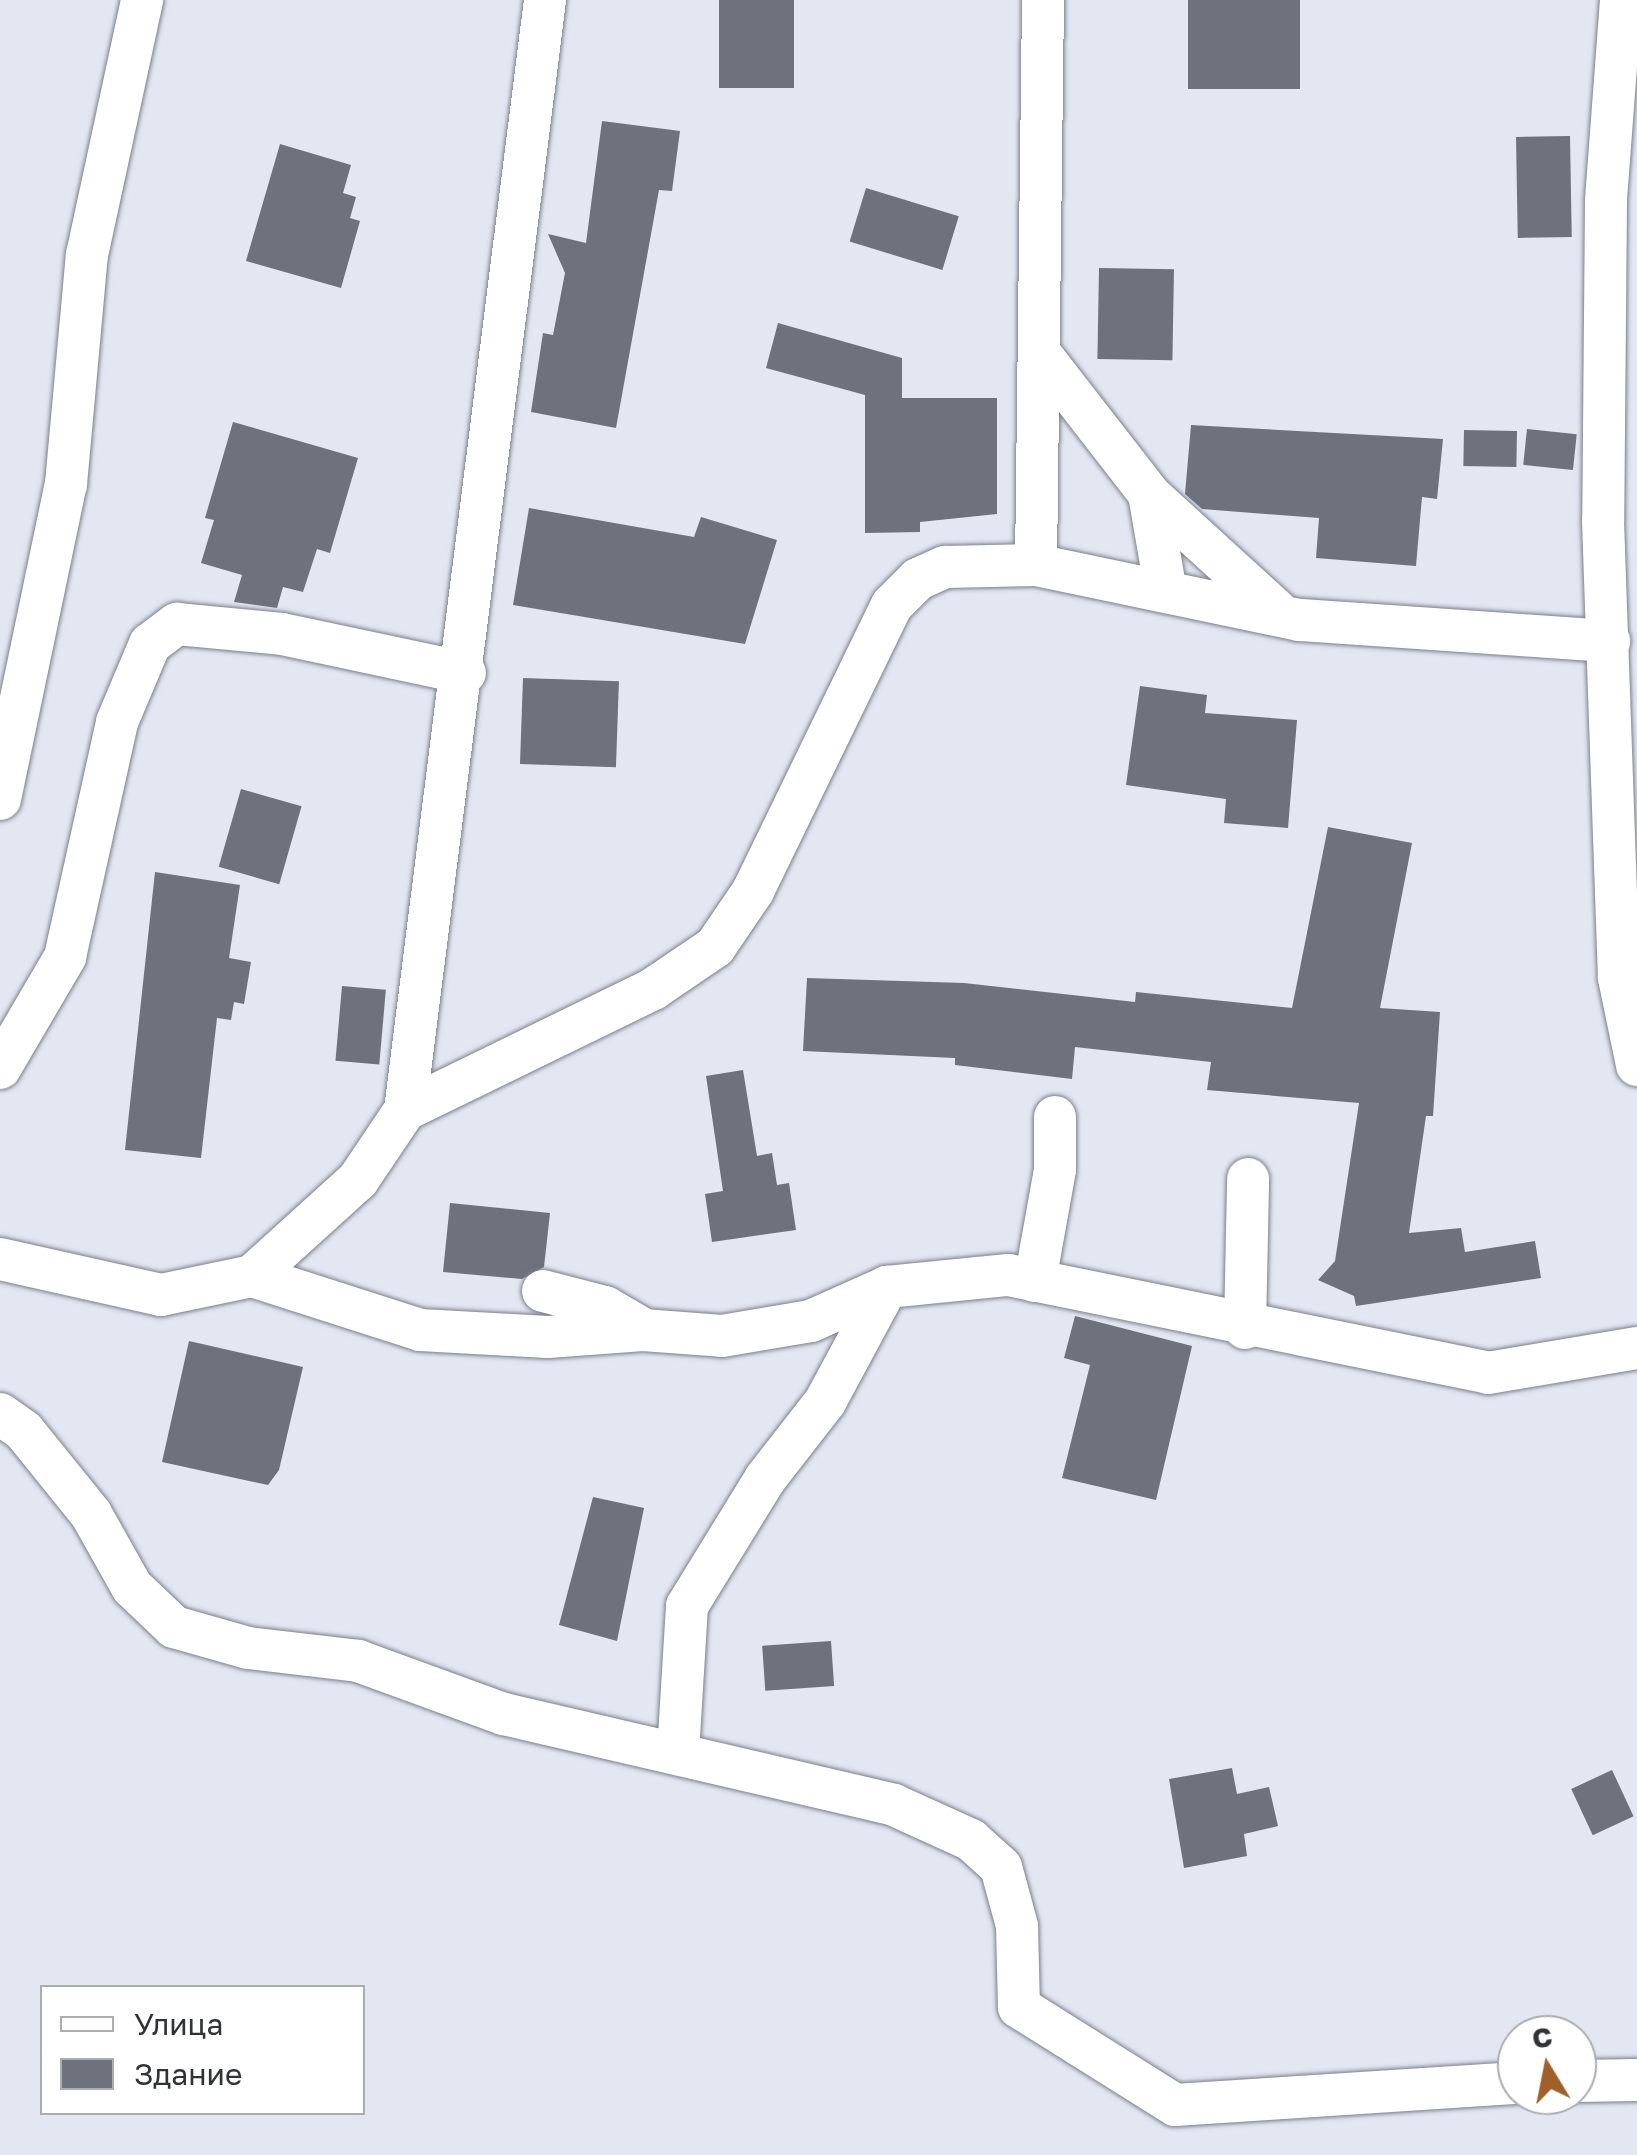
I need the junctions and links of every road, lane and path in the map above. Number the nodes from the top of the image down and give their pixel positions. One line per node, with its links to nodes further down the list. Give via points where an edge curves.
1 (142, 0): 6 (street)
2 (162, 0): 6 (street)
3 (546, 0): 13 (street)
4 (1043, 0): 7 (street)
5 (1621, 0): 12 (street, via 1606,200)
6 (124, 72): 14 (street, via 88,255 66,484)
7 (1039, 352): 8 (street); 9 (street)
8 (1149, 494): 10 (street); 11 (street)
9 (1036, 564): 10 (street); 18 (street, via 945,567 918,579 892,605 754,891 714,947 636,998)
10 (1166, 592): 11 (street)
11 (1284, 616): 12 (street)
12 (1609, 640): 15 (street)
13 (465, 673): 17 (street, via 282,634 176,624 150,644 117,722 65,957); 18 (street)
14 (0, 799)
15 (1628, 936): 16 (street)
16 (1637, 1065)
17 (0, 1068)
18 (405, 1110): 22 (street, via 358,1180)
19 (1055, 1117): 23 (street)
20 (1248, 1178): 26 (street)
21 (0, 1260): 22 (street, via 160,1295)
22 (252, 1276): 27 (street, via 420,1330 548,1336)
23 (1035, 1281): 24 (street, via 1008,1275); 26 (street)
24 (887, 1288): 27 (street, via 811,1320 740,1333); 30 (street, via 825,1402 765,1480 687,1606)
25 (542, 1292): 27 (street, via 605,1307)
26 (1244, 1328): 28 (street, via 1488,1372)
27 (643, 1330)
28 (1637, 1348)
29 (0, 1414): 30 (street, via 24,1432 91,1514 132,1587 174,1626 248,1648 358,1661 504,1714)
30 (678, 1753): 33 (street, via 894,1805 972,1840 1002,1867 1017,1926 1019,2007 1175,2105)
31 (1637, 2080): 32 (street)
32 (1597, 2081)
33 (1497, 2084)

